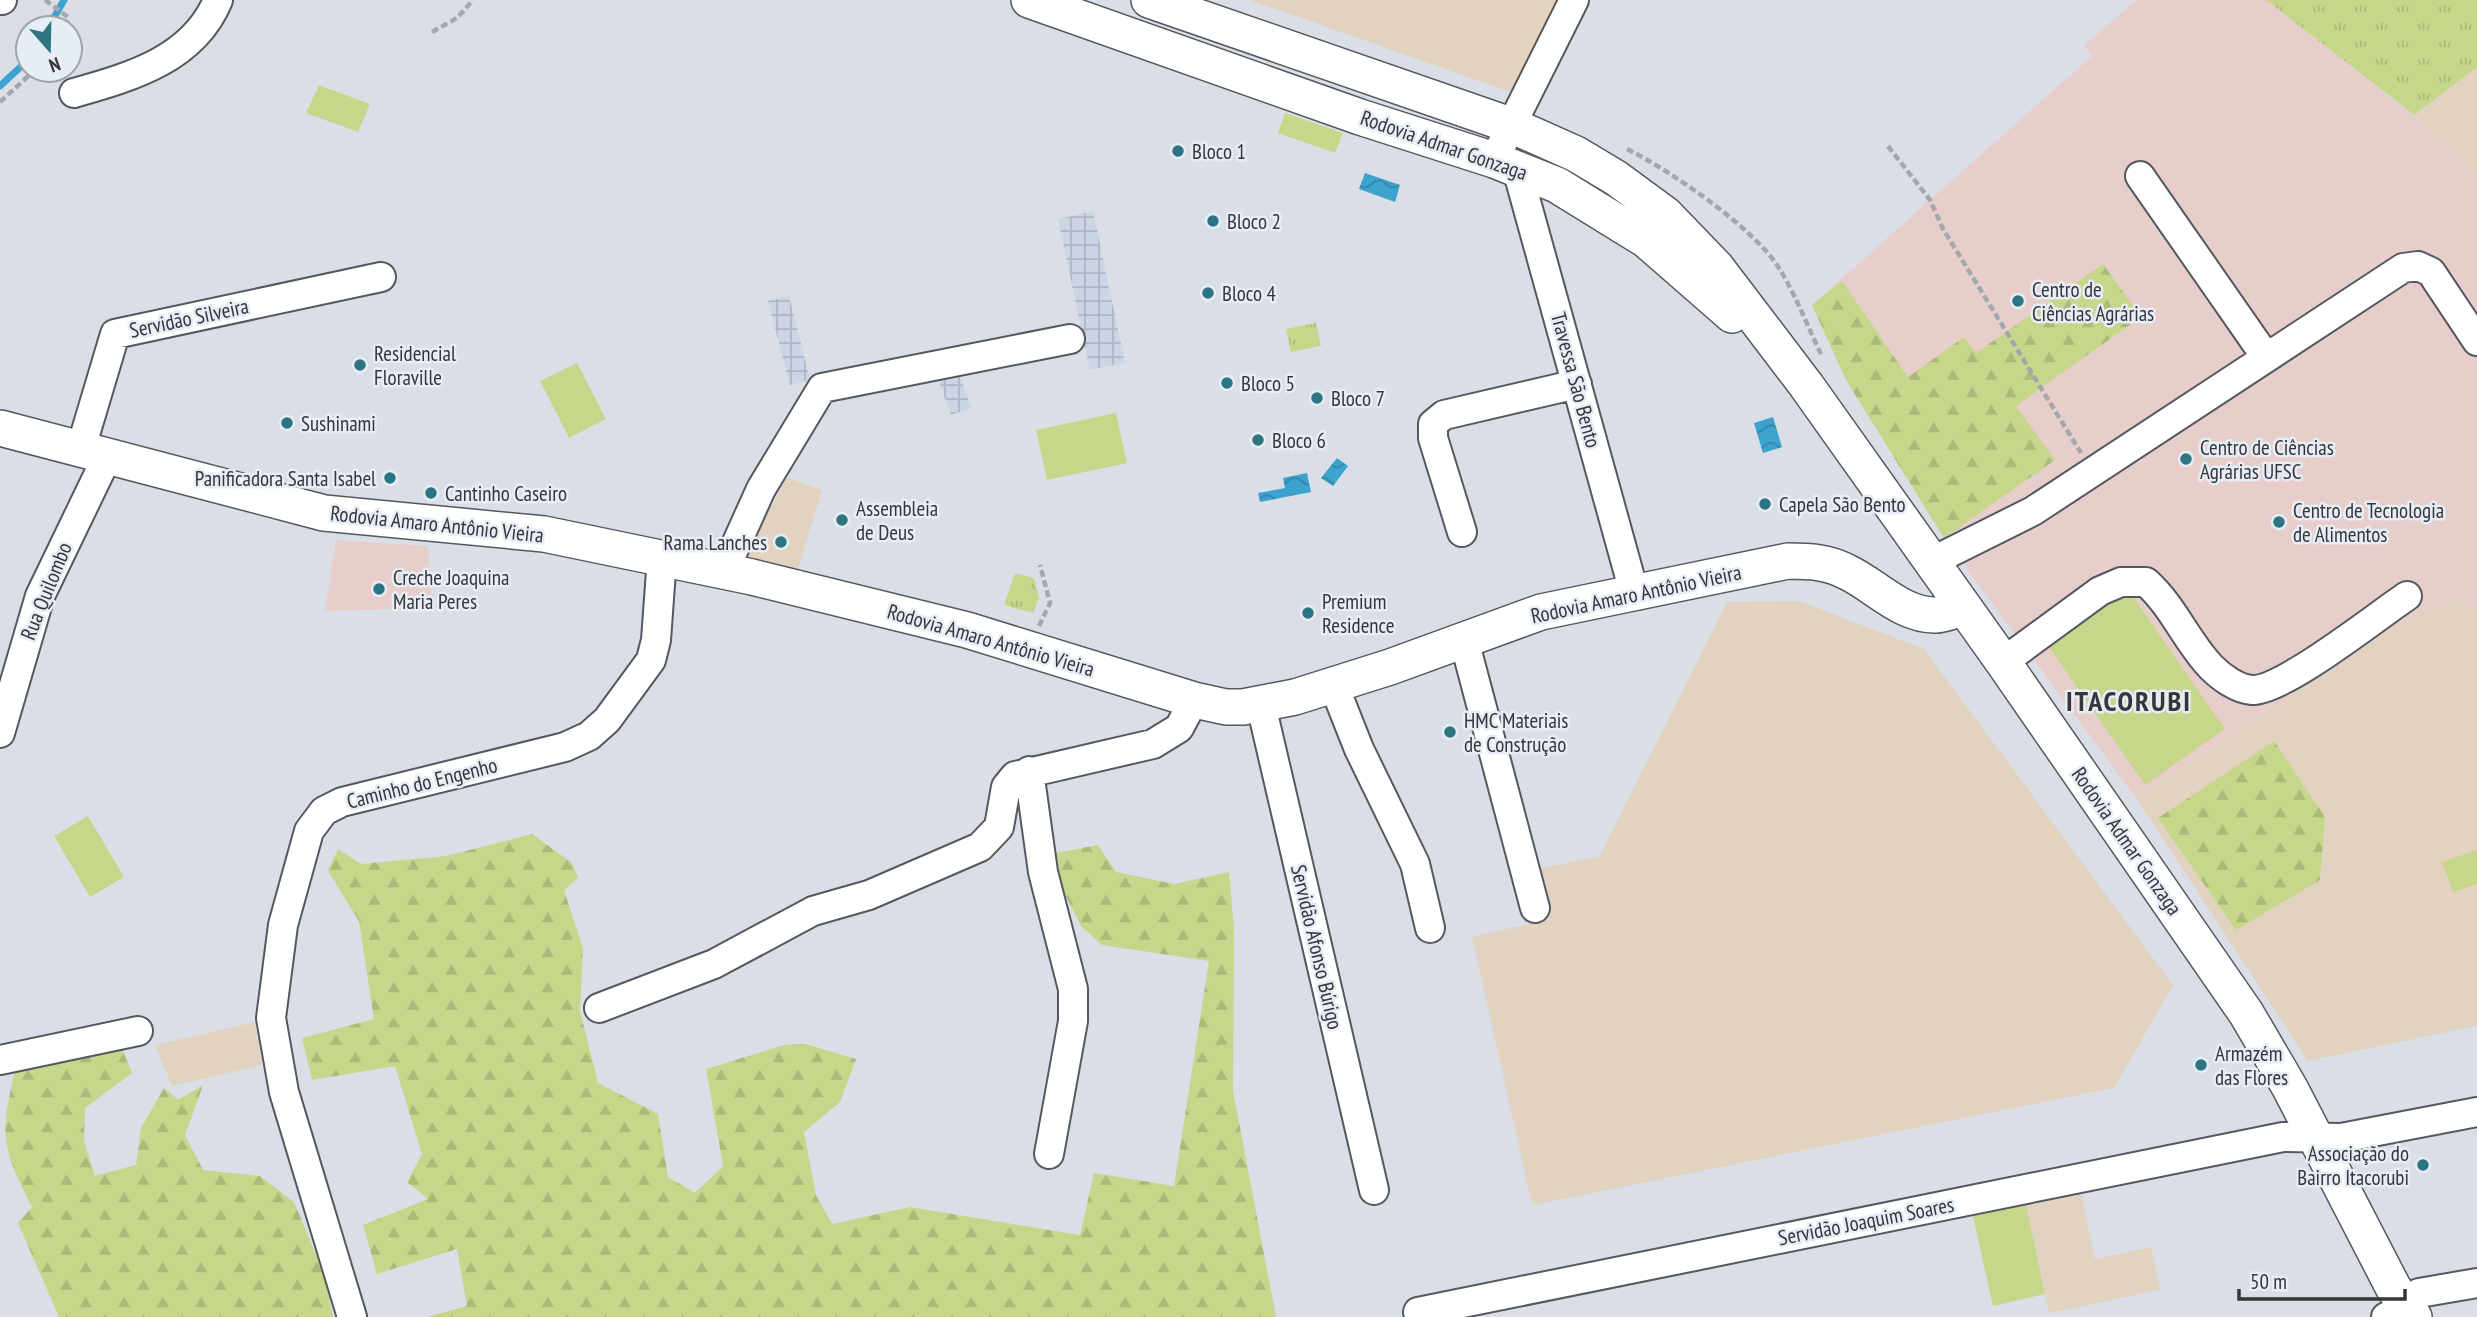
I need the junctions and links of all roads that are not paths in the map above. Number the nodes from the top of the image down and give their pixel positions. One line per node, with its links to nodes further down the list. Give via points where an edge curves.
1 (218, 0): 5 (street, via 196,33 168,58 130,77)
2 (1029, 0): 7 (main road, Rodovia Admar Gonzaga)
3 (1149, 0): 6 (main road, Rodovia Admar Gonzaga)
4 (1574, 0): 6 (street)
5 (74, 93)
6 (1513, 125): 7 (street); 14 (main road, Rodovia Admar Gonzaga, via 1616,178 1665,214 1717,268)
7 (1506, 164): 13 (street, Travessa São Bento); 14 (main road, Rodovia Admar Gonzaga, via 1591,204 1646,240)
8 (2140, 176): 12 (street)
9 (381, 277): 16 (street, Servidão Silveira, via 115,334)
10 (1070, 339): 20 (street, via 822,388 761,489)
11 (2477, 341): 12 (street, via 2431,272 2418,266 2403,268)
12 (2266, 357): 19 (street, via 2033,511)
13 (1577, 384): 17 (street, via 1444,415 1433,424 1433,438); 21 (street, Travessa São Bento)
14 (1806, 385): 19 (main road, Rodovia Admar Gonzaga)
15 (0, 428): 16 (main road, Rodovia Amaro Antônio Vieira)
16 (94, 452): 18 (main road, Rodovia Amaro Antônio Vieira, via 324,513 544,534); 29 (street, Rua Quilombo, via 40,596)
17 (1462, 532)
18 (662, 557): 20 (main road, Rodovia Amaro Antônio Vieira); 43 (street, Caminho do Engenho, via 652,660 607,720 589,736 565,747 342,802 324,811 309,831 283,925 271,1018 284,1092)
19 (1931, 562): 23 (main road, Rodovia Admar Gonzaga)
20 (724, 571): 27 (main road, Rodovia Amaro Antônio Vieira, via 902,613)
21 (1634, 592): 23 (main road, Rodovia Amaro Antônio Vieira, via 1788,561 1821,562 1849,572 1912,610 1936,615); 24 (main road, Rodovia Amaro Antônio Vieira, via 1541,612)
22 (2407, 596): 25 (street, via 2280,682 2252,690 2226,680 2209,665 2164,598 2146,582 2121,582 2100,591)
23 (1962, 608): 25 (main road, Rodovia Admar Gonzaga)
24 (1464, 640): 26 (main road, Rodovia Amaro Antônio Vieira); 31 (street)
25 (2003, 663): 37 (main road, Rodovia Admar Gonzaga, via 2246,1013)
26 (1334, 686): 28 (main road, Rodovia Amaro Antônio Vieira); 32 (street, via 1415,864)
27 (1194, 700): 28 (main road, Rodovia Amaro Antônio Vieira, via 1226,707); 30 (street, via 1179,728 1153,744)
28 (1261, 705): 39 (street, Servidão Afonso Búrigo)
29 (0, 733)
30 (1029, 771): 33 (street, via 1015,776 1006,787 999,827 980,847 869,895 813,911 703,969); 38 (street, via 1043,872 1073,989 1073,1021)
31 (1535, 908)
32 (1430, 928)
33 (599, 1008)
34 (138, 1031): 35 (street)
35 (0, 1060)
36 (2477, 1112): 37 (street, Servidão Joaquim Soares, via 2341,1138)
37 (2315, 1136): 41 (street, Servidão Joaquim Soares, via 2283,1137); 42 (main road, Rodovia Admar Gonzaga)
38 (1049, 1154)
39 (1374, 1190)
40 (2477, 1283): 42 (street, via 2419,1293)
41 (1418, 1312)
42 (2402, 1314)
43 (352, 1317)

